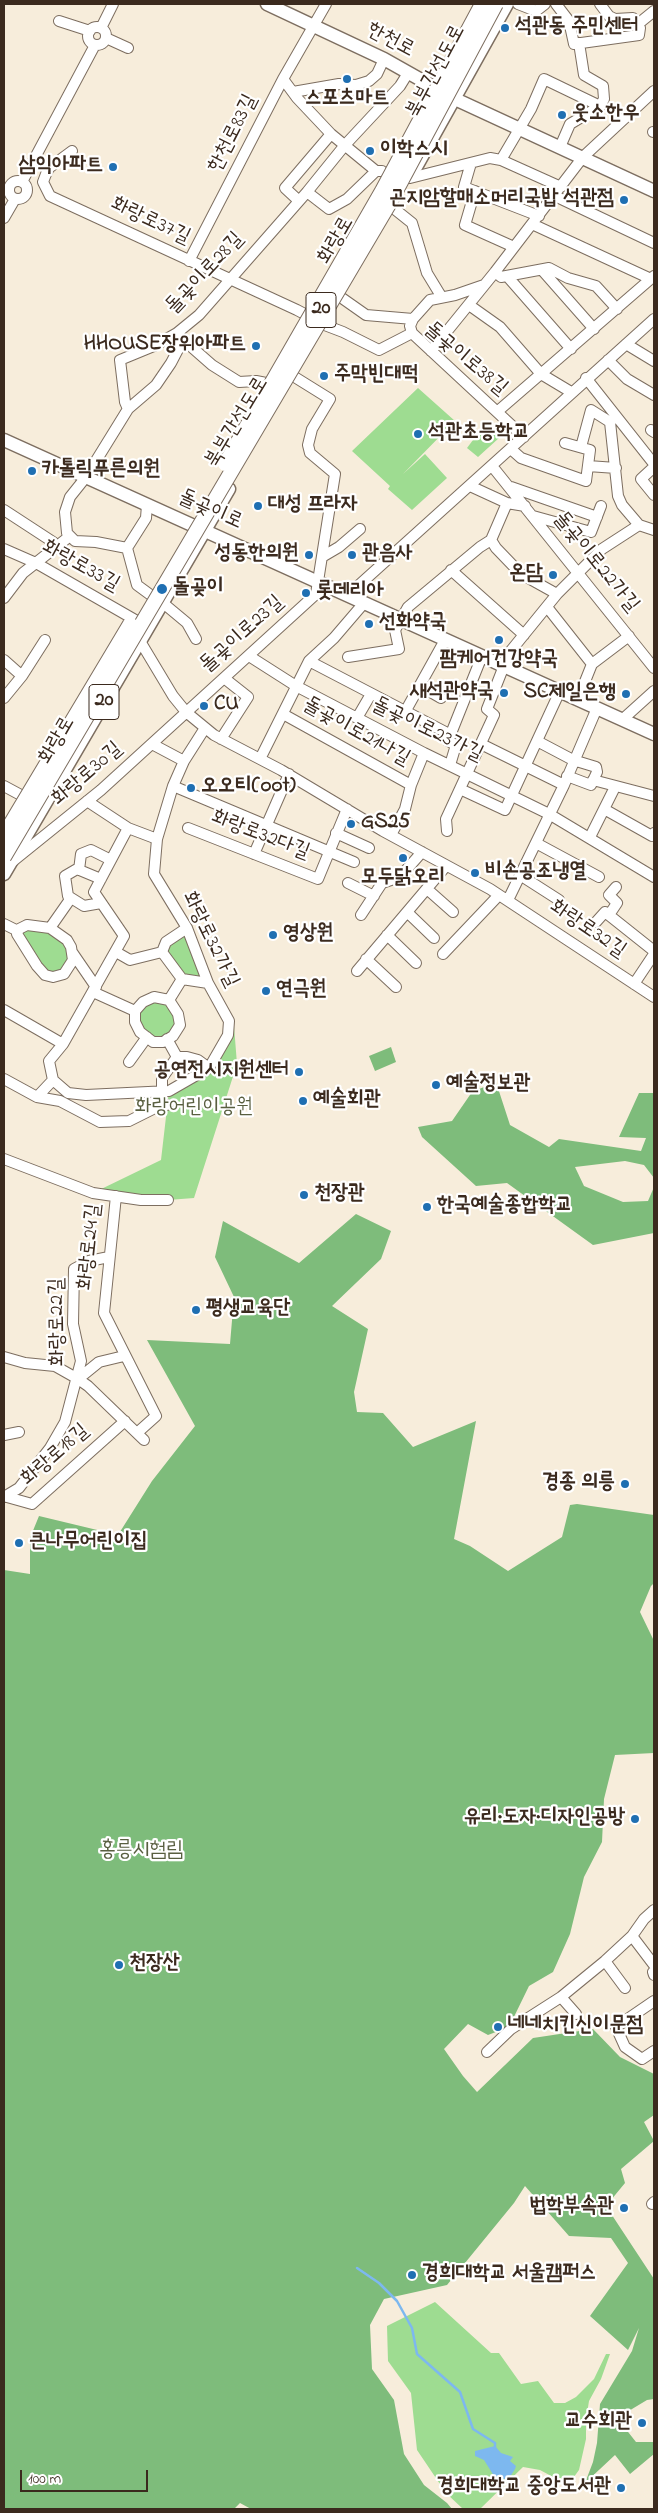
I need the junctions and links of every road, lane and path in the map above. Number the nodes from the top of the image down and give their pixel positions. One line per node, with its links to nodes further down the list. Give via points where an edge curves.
1 (113, 4): 16 (street)
2 (267, 4): 15 (main road, 한천로)
3 (326, 4): 15 (street, 한천로83길)
4 (484, 4): 27 (main road, 화랑로 / 20); 196 (highway, 북부간선도로, bridge, via 378,200 194,518)
5 (496, 4): 209 (highway, 북부간선도로, bridge, via 388,206)
6 (507, 4): 28 (main road, 화랑로 / 20)
7 (518, 4): 8 (street, via 536,11)
8 (545, 4)
9 (556, 4): 19 (street, via 569,21 574,44)
10 (600, 4): 14 (street, via 608,16 634,18)
11 (647, 4): 12 (street)
12 (654, 11): 14 (street)
13 (59, 22): 17 (street)
14 (638, 24): 19 (street, via 639,35)
15 (314, 25): 22 (main road, 한천로); 24 (street, 한천로83길)
16 (101, 28): 17 (street); 18 (street)
17 (90, 31): 20 (street, via 89,39)
18 (106, 38): 20 (street, via 100,44); 21 (street)
19 (579, 43): 29 (street, via 584,75 603,86 604,99)
20 (94, 44): 42 (street)
21 (128, 48)
22 (384, 59): 23 (main road, 한천로); 26 (street, via 376,74 356,85 339,84)
23 (408, 73): 27 (main road, 한천로); 34 (street, 돌곶이로28길, via 400,86)
24 (283, 79): 26 (street); 56 (street, 한천로83길)
25 (654, 91): 37 (street)
26 (293, 92): 33 (street)
27 (441, 92): 28 (main road, 한천로); 30 (main road, 화랑로 / 20)
28 (455, 98): 31 (main road, 한천로); 32 (main road, 화랑로 / 20)
29 (600, 106): 31 (street, via 544,79); 35 (street, via 570,124)
30 (424, 123): 32 (main road, via 433,123); 41 (main road, 화랑로 / 20)
31 (521, 128): 35 (main road, 한천로); 38 (street)
32 (438, 129): 41 (main road, 화랑로 / 20)
33 (331, 134): 34 (street); 50 (street, via 285,188)
34 (345, 145): 40 (street); 47 (street, 돌곶이로28길)
35 (560, 147): 37 (main road, 한천로)
36 (72, 151): 56 (street, 화랑로37길, via 49,168 46,174 43,182 50,196)
37 (583, 157): 44 (street); 46 (main road, 한천로)
38 (501, 160): 39 (street, via 490,158); 44 (street)
39 (471, 163): 41 (street); 45 (street, via 464,187)
40 (376, 171): 41 (street); 47 (street, via 347,199 330,209)
41 (405, 175): 51 (main road, 화랑로 / 20); 68 (main road, 화랑로 / 20)
42 (22, 182): 43 (street); 49 (street, via 26,192)
43 (7, 186): 49 (street)
44 (561, 187): 48 (street)
45 (475, 191): 53 (street); 55 (street, via 465,225)
46 (654, 191)
47 (307, 192): 50 (street, 돌곶이로28길)
48 (554, 196): 53 (street); 54 (street)
49 (15, 198): 52 (street)
50 (299, 201): 61 (street, 돌곶이로28길)
51 (392, 207): 63 (main road, 화랑로 / 20); 64 (street, via 412,223 427,273)
52 (4, 218)
53 (536, 220): 55 (street); 60 (street)
54 (654, 243)
55 (514, 248): 58 (street)
56 (189, 261): 61 (street, 화랑로37길)
57 (542, 270): 59 (street); 66 (street, via 549,268 568,278 596,286); 70 (street)
58 (495, 272): 59 (street, via 501,277); 62 (street)
59 (507, 276): 74 (street)
60 (653, 277): 66 (street)
61 (229, 278): 68 (street, 화랑로37길); 72 (street, 돌곶이로28길)
62 (485, 284): 64 (street, via 455,295); 65 (street)
63 (339, 296): 67 (street, 화랑로, via 366,315); 68 (main road, 화랑로 / 20)
64 (441, 296): 67 (street, via 430,300)
65 (469, 305): 75 (street); 78 (street, via 500,327)
66 (617, 309): 70 (street)
67 (413, 319): 71 (street, via 410,326)
68 (319, 322): 71 (street, 돌곶이로38길, via 379,350); 79 (main road, 화랑로 / 20); 81 (main road, 화랑로 / 20)
69 (652, 324): 73 (street)
70 (594, 329): 74 (street)
71 (412, 334): 75 (street, 돌곶이로38길)
72 (180, 337): 81 (street, via 212,365 239,382); 84 (street, 돌곶이로28길, via 156,385); 84 (street, 돌곶이로28길, via 120,360)
73 (626, 344): 76 (street); 77 (street)
74 (571, 349): 78 (street)
75 (431, 351): 85 (street, 돌곶이로38길)
76 (608, 360): 80 (street); 83 (street, via 627,379)
77 (654, 361)
78 (541, 374): 82 (street); 85 (street)
79 (293, 376): 110 (main road, 화랑로 / 20); 117 (street, 돌곶이로23길, via 330,399 312,430 308,445 310,453 335,474)
80 (586, 378): 82 (street); 86 (street)
81 (278, 385): 107 (main road, 화랑로 / 20)
82 (571, 392): 87 (street)
83 (654, 395)
84 (128, 409): 96 (street, 돌곶이로28길)
85 (498, 412): 87 (street, 돌곶이로38길)
86 (613, 419): 90 (street, via 590,410); 94 (street); 95 (street)
87 (524, 437): 91 (street)
88 (4, 440): 96 (main road, 돌곶이로)
89 (565, 443): 90 (street)
90 (581, 447): 93 (street, via 590,450)
91 (512, 450): 92 (street); 93 (street, via 521,458 586,481)
92 (492, 466): 97 (street); 98 (street, 돌곶이로22가길)
93 (588, 466): 95 (street)
94 (654, 466): 99 (street, via 641,479)
95 (616, 468): 108 (street, via 618,496 622,505)
96 (86, 477): 101 (main road, 돌곶이로); 111 (street, 돌곶이로28길, via 70,497 65,512)
97 (470, 486): 100 (street, 돌곶이로22가길); 123 (street)
98 (510, 487): 102 (street, 돌곶이로22가길); 106 (street, 돌곶이로22가길)
99 (654, 495)
100 (506, 503): 102 (street, 돌곶이로22가길); 112 (street)
101 (147, 506): 107 (main road, 돌곶이로); 114 (street, via 146,518)
102 (525, 506): 105 (street, 돌곶이로22가길)
103 (601, 506): 106 (street)
104 (4, 510): 113 (street)
105 (533, 516): 106 (street, via 591,532); 121 (street, 돌곶이로22가길)
106 (597, 517)
107 (193, 524): 110 (main road, 돌곶이로); 116 (main road, 화랑로 / 20)
108 (649, 527): 121 (street, via 602,549)
109 (360, 529): 117 (street)
110 (206, 530): 118 (main road, 화랑로 / 20); 122 (main road, 돌곶이로)
111 (70, 536): 113 (street); 114 (street, via 74,541)
112 (491, 540): 120 (street); 124 (street, via 521,574)
113 (56, 547): 119 (street)
114 (127, 548): 126 (street, via 137,585)
115 (4, 549): 119 (street, 화랑로33길)
116 (177, 553): 118 (main road, via 185,553); 126 (main road, 화랑로 / 20)
117 (322, 557): 122 (street, 돌곶이로23길)
118 (189, 559): 126 (main road, 화랑로 / 20)
119 (36, 563): 125 (street, via 23,573); 130 (street, 화랑로33길)
120 (452, 570): 129 (street, via 408,607); 131 (street)
121 (578, 573): 124 (street); 132 (street, 돌곶이로22가길)
122 (318, 582): 123 (main road, 돌곶이로); 137 (street, 돌곶이로23길, via 316,594)
123 (348, 594): 127 (main road, 돌곶이로)
124 (557, 594): 128 (street)
125 (4, 598)
126 (157, 599): 130 (main road, 화랑로 / 20); 133 (street, via 187,623); 136 (main road, 화랑로 / 20)
127 (364, 603): 129 (main road, 돌곶이로); 141 (street)
128 (547, 607): 131 (street); 142 (street)
129 (399, 619): 135 (main road, 돌곶이로); 139 (street, via 395,630 399,649)
130 (137, 621): 185 (main road, 화랑로 / 20)
131 (524, 635): 143 (street, via 509,653)
132 (629, 636): 142 (street); 144 (street, 돌곶이로22가길)
133 (196, 639)
134 (45, 640): 145 (street)
135 (445, 640): 138 (main road, 돌곶이로); 148 (street)
136 (140, 641): 156 (street, 화랑로32길); 209 (main road, 화랑로 / 20)
137 (248, 656): 146 (street, 돌곶이로23길); 147 (street, 돌곶이로23가길)
138 (482, 656): 143 (main road, 돌곶이로); 163 (street)
139 (348, 657)
140 (4, 660): 145 (street)
141 (309, 661): 147 (street); 151 (street)
142 (592, 664): 154 (street)
143 (504, 666): 149 (main road, 돌곶이로); 167 (street, via 487,709 494,715)
144 (654, 668)
145 (22, 676): 152 (street)
146 (224, 678): 156 (street, 돌곶이로23길); 164 (street, via 248,697)
147 (296, 686): 158 (street); 159 (street, 돌곶이로23가길)
148 (420, 686): 153 (street); 157 (street)
149 (560, 691): 154 (main road, 돌곶이로); 165 (street)
150 (654, 691): 160 (street)
151 (371, 694): 157 (street); 159 (street)
152 (4, 698)
153 (441, 698)
154 (578, 699): 155 (main road, 돌곶이로)
155 (597, 708): 160 (main road, 돌곶이로); 170 (street)
156 (186, 712): 161 (street, 화랑로32길); 166 (street, 화랑로30길)
157 (405, 712): 163 (street)
158 (283, 714): 169 (street); 178 (street, 돌곶이로21나길)
159 (357, 718): 168 (street, 돌곶이로23가길)
160 (623, 720): 162 (main road, 돌곶이로)
161 (205, 728): 164 (street, 화랑로32길); 171 (street, 화랑로32가길)
162 (654, 734)
163 (450, 735): 172 (street, via 448,741 456,744 457,748)
164 (221, 739): 169 (street, 화랑로32길)
165 (537, 741): 170 (street); 173 (street)
166 (152, 744): 171 (street); 186 (street, 화랑로30길)
167 (481, 744): 173 (street); 174 (street)
168 (424, 753): 172 (street, 돌곶이로23가길); 178 (street)
169 (260, 760): 175 (street, 화랑로32길)
170 (573, 760): 176 (street); 177 (street, via 596,767)
171 (184, 761): 180 (street, 화랑로32가길)
172 (450, 765): 174 (street, 돌곶이로23가길)
173 (526, 766): 176 (street); 183 (street)
174 (467, 772): 182 (street); 183 (street, 돌곶이로23가길)
175 (289, 774): 187 (street, 화랑로32길); 190 (street)
176 (566, 780): 177 (street, via 590,784); 189 (street)
177 (593, 780): 181 (street)
178 (411, 785): 197 (street, via 405,809)
179 (4, 786): 185 (street)
180 (173, 786): 190 (street, 화랑로32다길); 199 (street, 화랑로32가길)
181 (615, 787): 184 (street); 188 (street)
182 (460, 789): 183 (street, via 505,810); 193 (street, via 446,819)
183 (512, 795): 189 (street, 돌곶이로23가길)
184 (654, 796)
185 (30, 800): 201 (main road, 화랑로 / 20)
186 (88, 802): 191 (street); 209 (street, 화랑로30길)
187 (347, 809): 194 (street, 화랑로32다길); 197 (street, 화랑로32길)
188 (604, 809): 195 (street, via 652,836); 198 (street)
189 (549, 814): 198 (street, 돌곶이로23가길); 200 (street)
190 (267, 824): 203 (street, 화랑로32다길); 205 (street)
191 (128, 828): 199 (street); 206 (street)
192 (188, 828): 205 (street, 화랑로32다길)
193 (447, 831)
194 (336, 833): 202 (street, 화랑로32다길); 203 (street, 화랑로32다길)
195 (654, 833)
196 (4, 835)
197 (390, 835): 204 (street, 화랑로32길)
198 (590, 837): 212 (street, 돌곶이로23가길)
199 (157, 839): 230 (street, 화랑로32가길, via 154,874)
200 (536, 843): 211 (street); 213 (street)
201 (4, 846)
202 (369, 848)
203 (328, 850): 205 (street, 화랑로32다길, via 318,879); 207 (street, 화랑로32다길)
204 (422, 852): 208 (street, 화랑로32길); 218 (street, via 400,877 382,883)
205 (254, 854)
206 (111, 860): 210 (street, via 91,850 81,854); 214 (street)
207 (354, 862)
208 (446, 866): 217 (street); 220 (street, 화랑로32길)
209 (5, 868)
210 (79, 870): 214 (street); 219 (street, via 65,876 68,896)
211 (520, 875): 220 (street); 221 (street)
212 (654, 877)
213 (599, 878)
214 (101, 879): 222 (street, via 94,892)
215 (348, 883): 218 (street)
216 (616, 888): 226 (street, via 609,895 617,903)
217 (427, 889): 223 (street); 224 (street)
218 (374, 896): 225 (street)
219 (72, 898): 222 (street, via 84,906); 229 (street)
220 (503, 898): 238 (street); 244 (street, 화랑로32길)
221 (559, 900)
222 (101, 903): 235 (street, via 124,936)
223 (407, 912): 232 (street); 233 (street)
224 (453, 912)
225 (361, 915)
226 (608, 915): 227 (street, via 605,912); 237 (street)
227 (596, 922)
228 (4, 924): 231 (street)
229 (50, 928): 231 (street, via 26,925); 234 (street, via 64,937)
230 (187, 928): 236 (street, via 166,942); 243 (street, 화랑로32가길)
231 (18, 931): 234 (street, via 26,952 45,974 53,977 64,974 73,960)
232 (387, 935): 239 (street); 240 (street)
233 (434, 938)
234 (72, 951): 246 (street)
235 (116, 952): 236 (street, via 130,960); 246 (street)
236 (162, 952): 242 (street)
237 (654, 952): 244 (street)
238 (443, 954)
239 (366, 960): 241 (street); 245 (street)
240 (416, 963)
241 (357, 972)
242 (182, 979): 243 (street); 248 (street)
243 (208, 983): 256 (street, 화랑로32가길, via 229,1021 228,1035)
244 (634, 984): 247 (street, 화랑로32길)
245 (396, 987)
246 (94, 990): 249 (street); 253 (street)
247 (654, 998)
248 (169, 1000): 249 (street, via 154,997); 252 (street, via 178,1014 180,1025)
249 (135, 1010): 251 (street, via 135,1022)
250 (4, 1012): 253 (street)
251 (147, 1037): 252 (street, via 153,1042); 255 (street)
252 (167, 1039): 254 (street)
253 (63, 1044): 258 (street, via 49,1061)
254 (178, 1057): 256 (street, via 198,1060); 259 (street, via 162,1078)
255 (129, 1062)
256 (209, 1068): 259 (street)
257 (4, 1079): 260 (street)
258 (53, 1080): 259 (street, via 68,1093 86,1095); 260 (street)
259 (162, 1092)
260 (37, 1098): 261 (street, via 60,1101 100,1122 129,1121 161,1104)
261 (167, 1105)
262 (4, 1158): 263 (street, 화랑로24길, via 93,1193)
263 (116, 1196): 264 (street); 265 (street, 화랑로24길)
264 (168, 1200)
265 (109, 1257): 266 (street, 화랑로24길, via 104,1312); 268 (street, 화랑로22길, via 89,1261 74,1269 73,1324 81,1360)
266 (124, 1356): 268 (street, via 99,1362); 272 (street, 화랑로24길, via 156,1416)
267 (4, 1357): 268 (street, 화랑로22길, via 55,1366)
268 (78, 1380): 269 (street, 화랑로22길); 273 (street, 화랑로18길, via 65,1422 54,1442 19,1488)
269 (125, 1421): 272 (street, 화랑로22길); 273 (street, 화랑로18길, via 32,1504)
270 (20, 1432): 271 (street)
271 (4, 1434)
272 (141, 1437)
273 (5, 1497)
274 (654, 1910): 275 (street)
275 (632, 1936): 276 (street); 277 (street)
276 (605, 1961): 278 (street); 279 (street)
277 (654, 1971)
278 (626, 1988)
279 (561, 1997): 281 (street); 283 (street, via 512,2029)
280 (654, 2001): 282 (street, via 616,2027 625,2047 642,2059)
281 (576, 2014)
282 (654, 2051)
283 (487, 2052)

